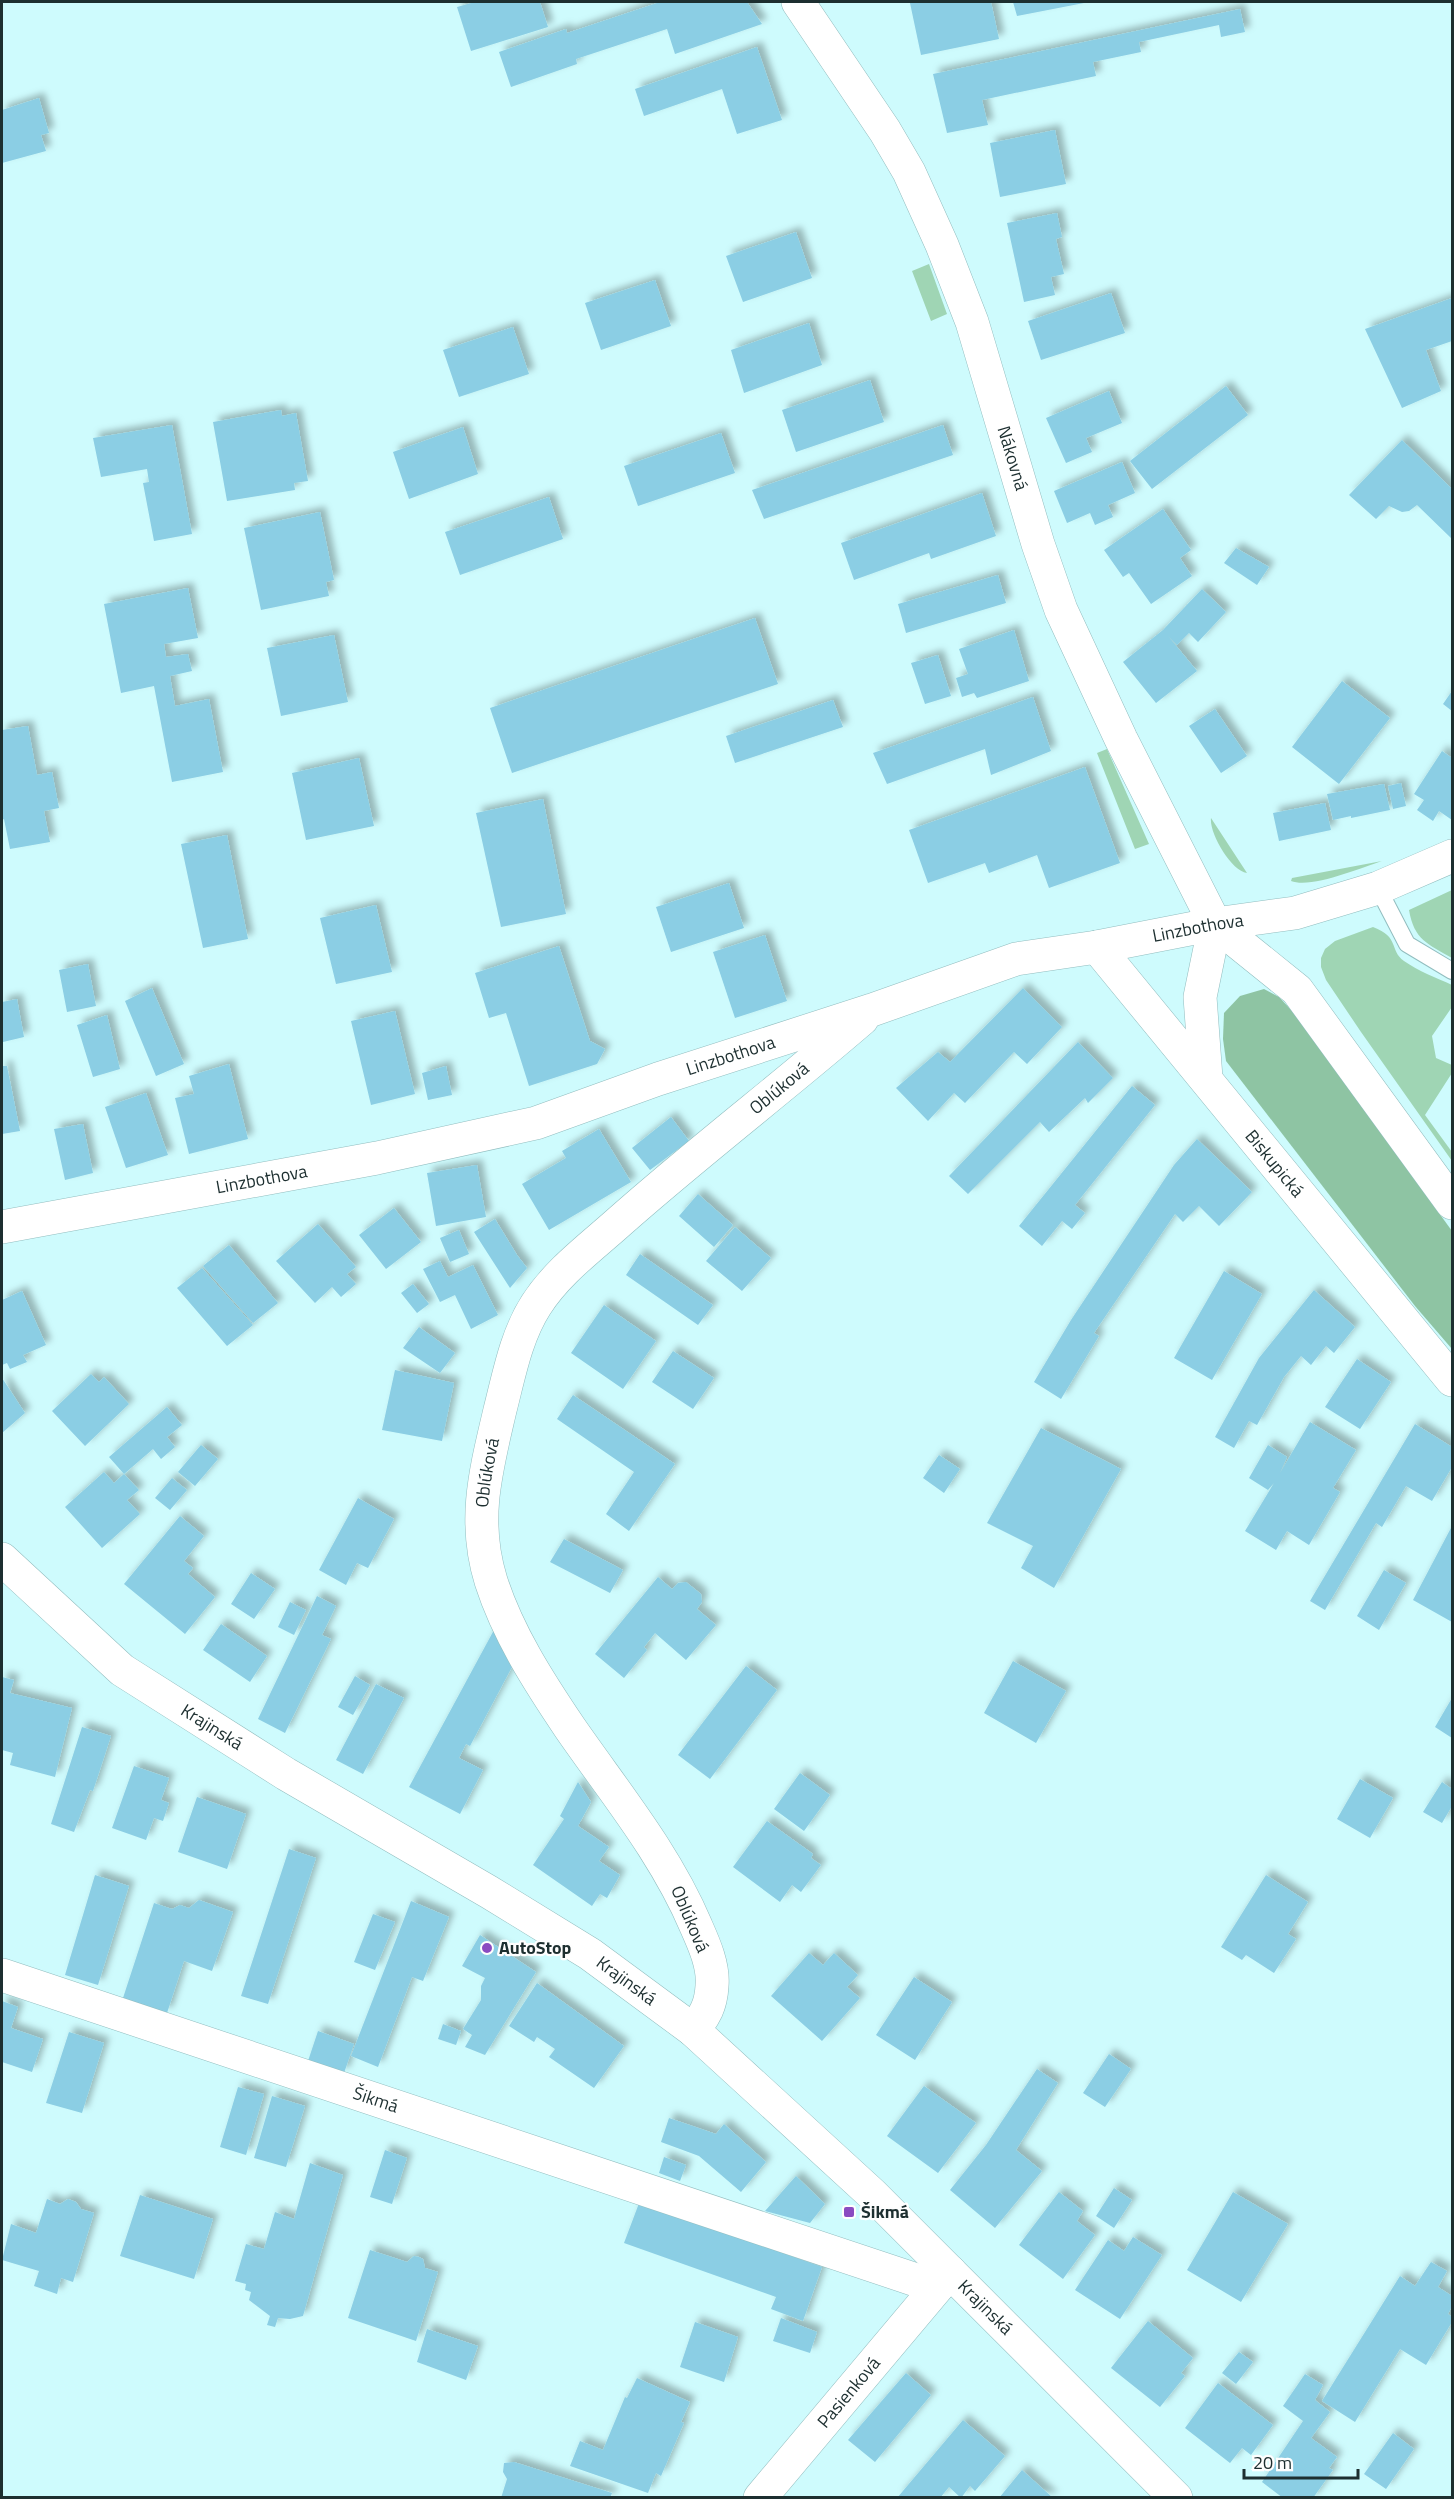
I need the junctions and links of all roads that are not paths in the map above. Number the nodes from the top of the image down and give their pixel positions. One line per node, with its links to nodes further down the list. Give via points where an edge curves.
1 (798, 2): 4 (street, Nákovná, via 909,172 972,322 1061,610)
2 (1452, 856): 3 (street, Linzbothova)
3 (1378, 888): 4 (street, Linzbothova, via 1294,913); 6 (lane, via 1407,944)
4 (1215, 924): 5 (street, Linzbothova); 8 (street, via 1200,998); 9 (street, via 1297,990)
5 (1097, 947): 7 (street, Linzbothova, via 1016,959); 8 (street, Biskupická)
6 (1452, 971)
7 (872, 1010): 10 (street, Linzbothova, via 536,1123 399,1154); 14 (street, Oblúková, via 672,1175 550,1284 525,1324 484,1479 481,1520 486,1561 504,1618 539,1681 641,1825 683,1897 703,1943 712,1987 707,2013)
8 (1206, 1078): 11 (street, Biskupická)
9 (1452, 1203)
10 (2, 1227)
11 (1452, 1380)
12 (2, 1559): 14 (street, Krajinská, via 122,1670 286,1774 590,1954)
13 (2, 1975): 15 (street, Šikmá)
14 (693, 2030): 15 (street, Krajinská, via 872,2194)
15 (943, 2279): 16 (street, Pasienková); 17 (street, Krajinská)
16 (760, 2498)
17 (1176, 2498)

